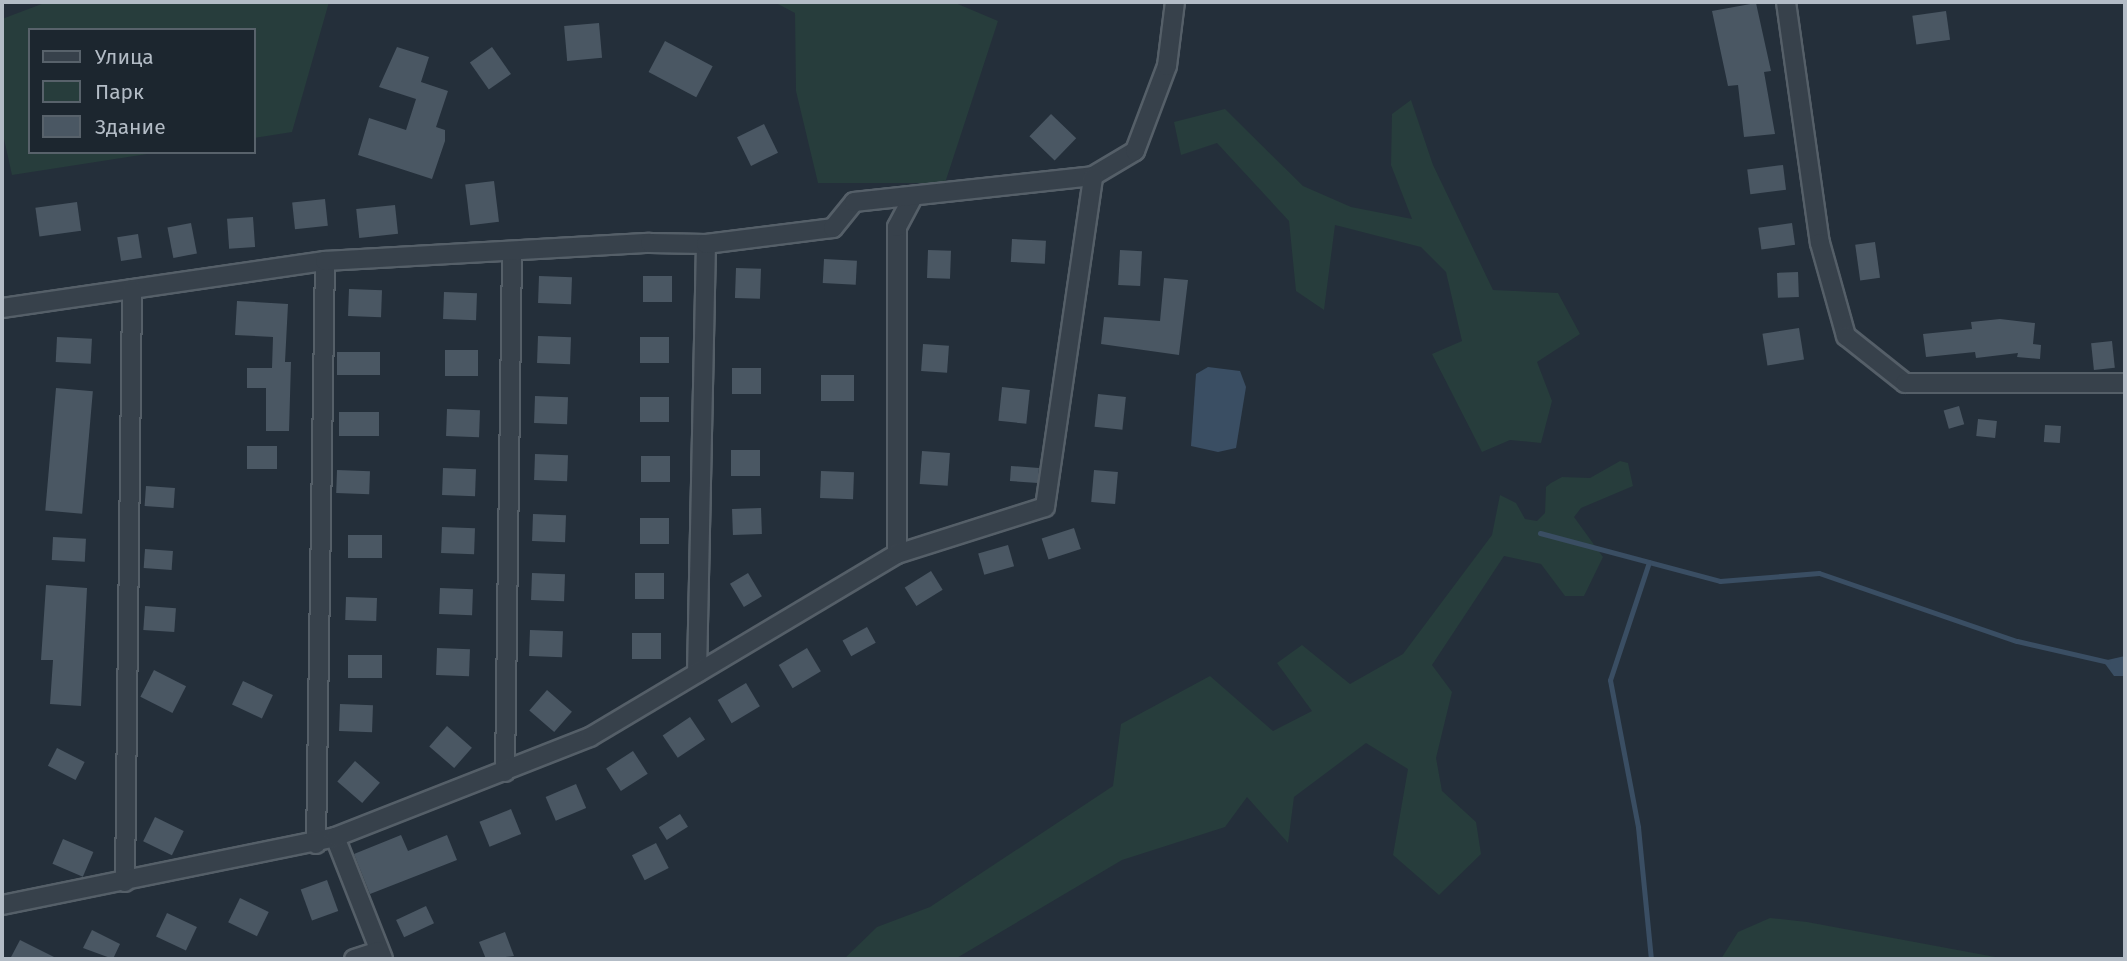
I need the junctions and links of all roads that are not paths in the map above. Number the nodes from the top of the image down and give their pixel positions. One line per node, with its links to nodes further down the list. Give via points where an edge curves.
1 (1175, 2): 3 (street, via 1167,66 1135,151)
2 (1786, 2): 10 (street, via 1820,243 1846,336 1905,383)
3 (1094, 176): 4 (street); 11 (street, via 1045,507)
4 (913, 197): 5 (street, via 854,202 833,228); 11 (street, via 897,227)
5 (706, 244): 6 (street, via 650,243); 12 (street)
6 (512, 254): 7 (street); 13 (street)
7 (325, 261): 8 (street); 15 (street)
8 (132, 289): 9 (street); 16 (street)
9 (2, 308)
10 (2125, 383)
11 (897, 554): 12 (street)
12 (697, 673): 13 (street, via 590,737)
13 (505, 772): 14 (street)
14 (335, 837): 15 (street); 18 (street)
15 (316, 844): 16 (street)
16 (125, 881): 17 (street)
17 (2, 905)
18 (381, 955): 19 (street)
19 (354, 959)

